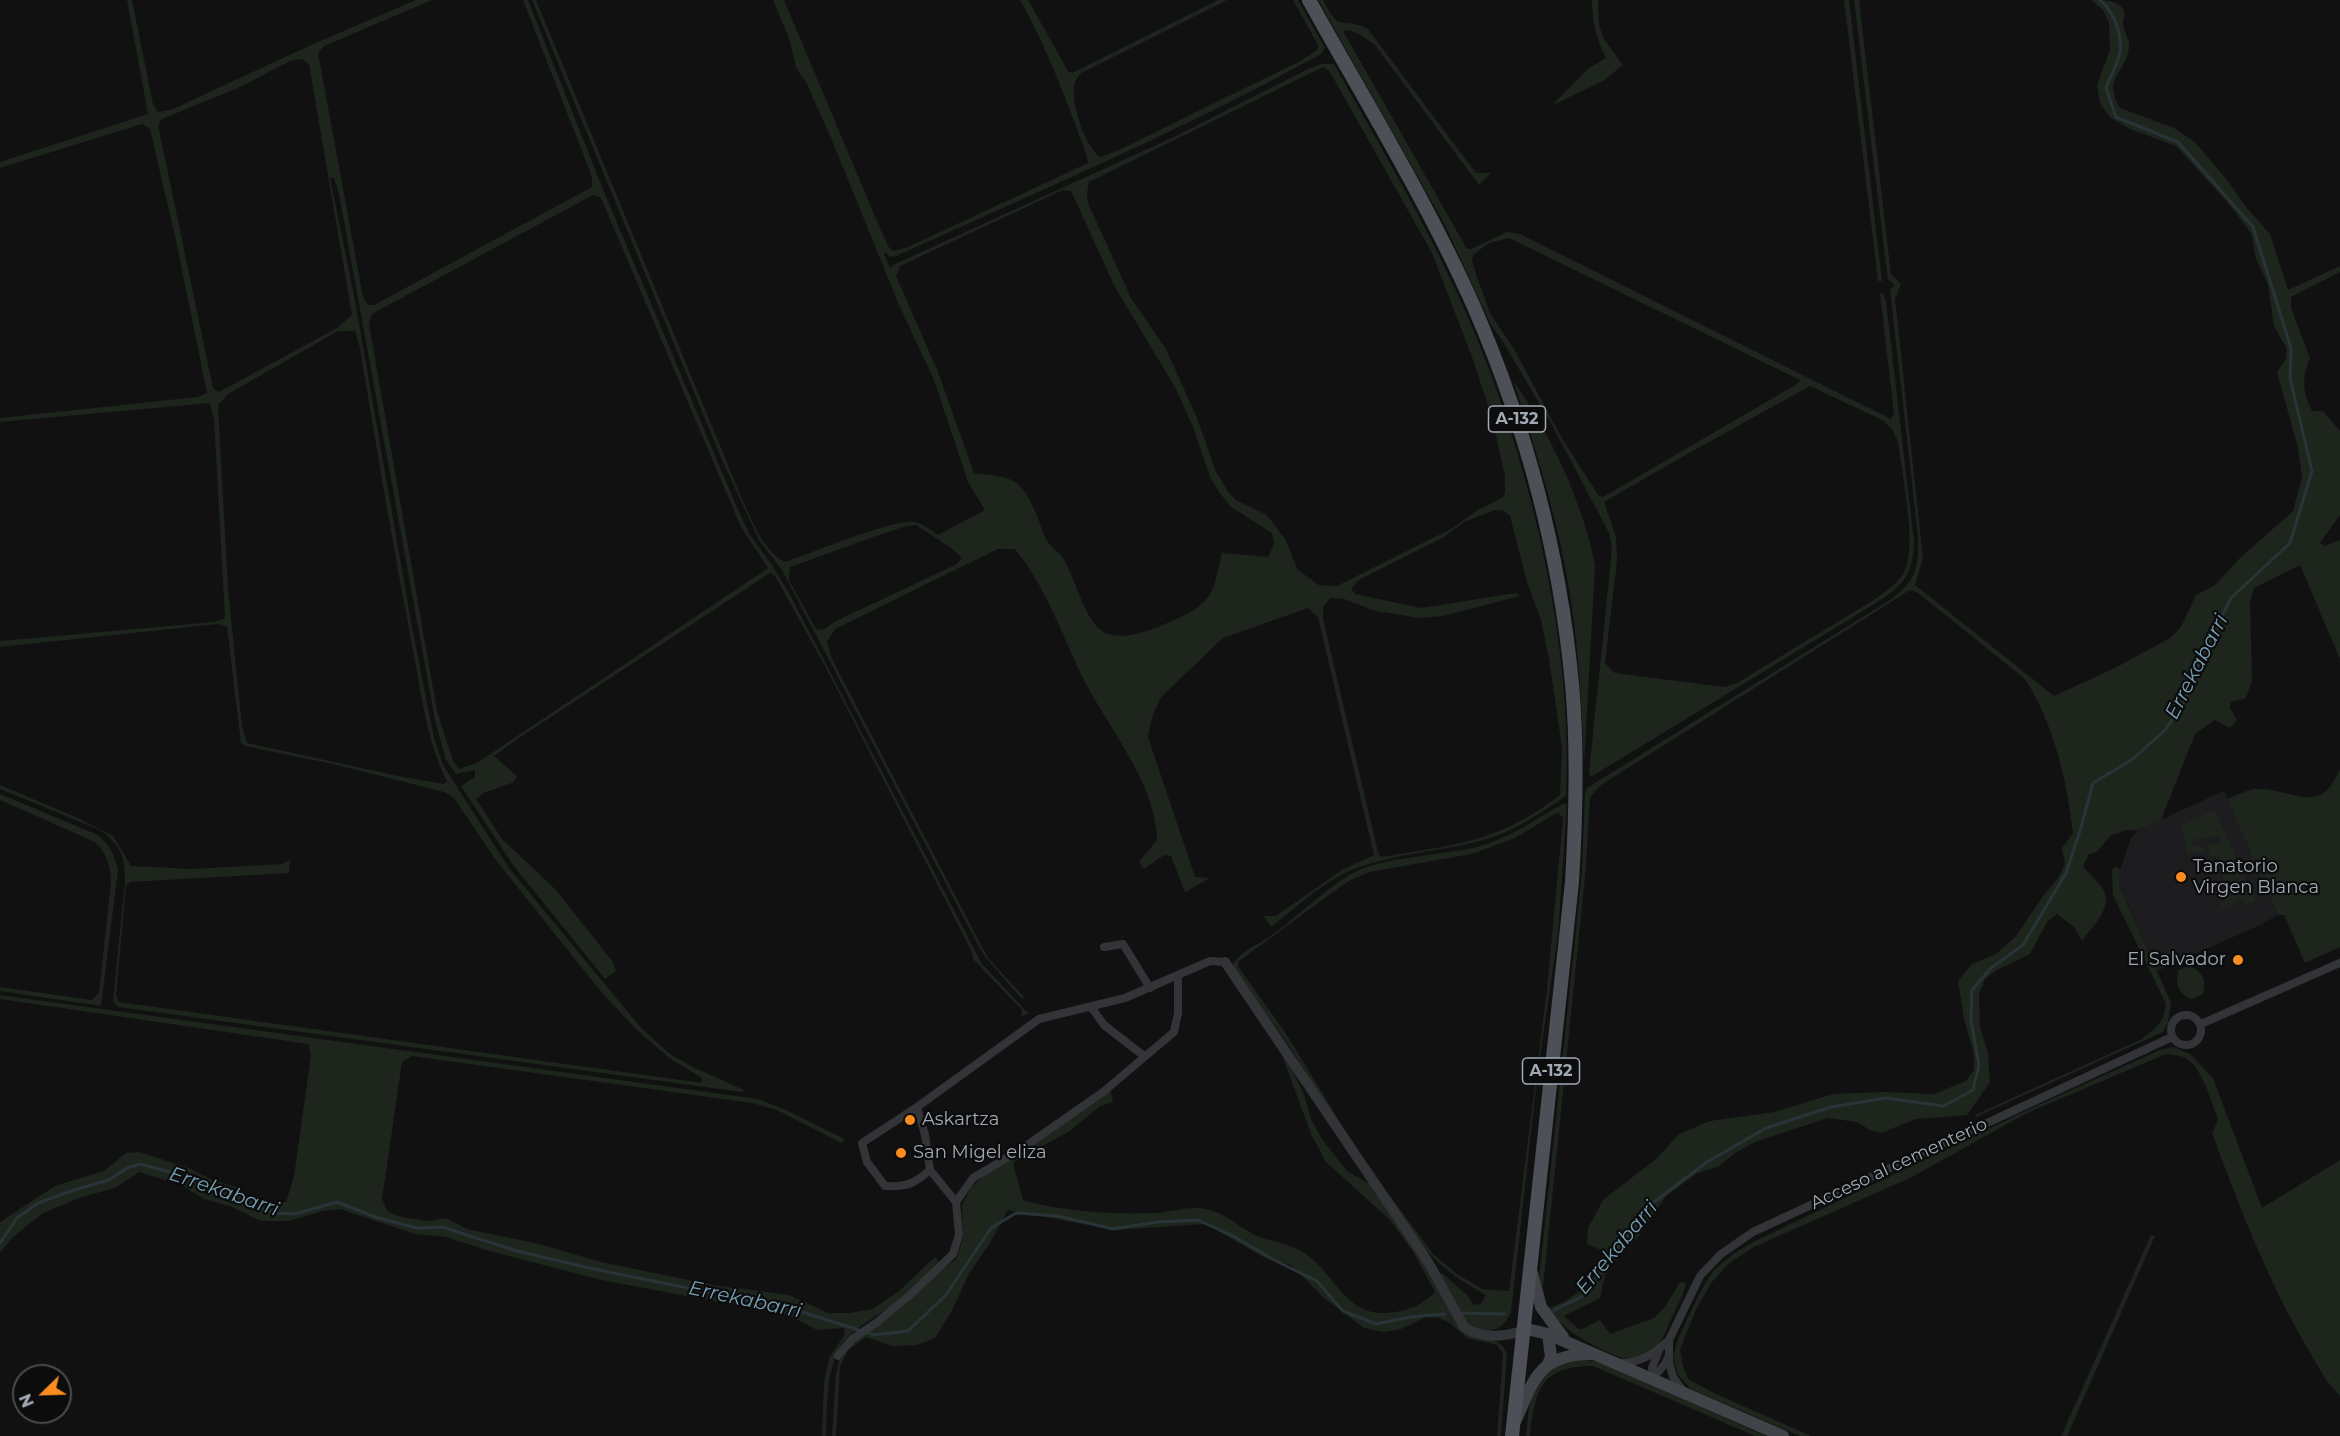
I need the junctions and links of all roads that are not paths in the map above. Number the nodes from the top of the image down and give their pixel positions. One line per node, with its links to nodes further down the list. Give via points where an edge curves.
1 (1309, 0): 14 (main road, A-132, via 1421,202 1481,326 1517,420 1552,549 1572,684 1574,843)
2 (1104, 947): 6 (street, via 1123,944)
3 (1225, 962): 5 (street, via 1210,961); 15 (street, via 1428,1262 1464,1327 1481,1335)
4 (2340, 963): 8 (street)
5 (1178, 975): 6 (street); 10 (street, via 1174,1032)
6 (1149, 987): 7 (street)
7 (1091, 1007): 10 (street, via 1104,1025); 11 (street, via 1039,1019)
8 (2201, 1024): 9 (street, via 2201,1035 2195,1043 2180,1044); 9 (street, via 2193,1016 2182,1015 2172,1024)
9 (2172, 1036): 17 (street, Acceso al cementerio, via 1753,1232 1721,1254 1700,1276)
10 (1144, 1056): 13 (street, via 1103,1092 973,1178)
11 (917, 1107): 12 (street); 12 (street, via 862,1143 867,1162 885,1186 915,1183)
12 (930, 1170): 13 (street)
13 (956, 1202): 22 (street, via 959,1235 953,1254 910,1295 852,1339)
14 (1529, 1259): 15 (main road, A-132); 18 (main road, via 1541,1307)
15 (1522, 1331): 16 (main road); 27 (main road, A-132)
16 (1548, 1334): 18 (main road); 24 (main road)
17 (1669, 1340): 19 (street); 21 (street)
18 (1565, 1341): 20 (main road)
19 (1659, 1349): 23 (street, via 1644,1359); 25 (street, via 1652,1368)
20 (1597, 1354): 23 (main road); 24 (main road, via 1563,1357)
21 (1669, 1354): 25 (street); 26 (street, via 1673,1377)
22 (838, 1356)
23 (1616, 1363): 25 (main road)
24 (1548, 1364): 27 (main road, via 1528,1392)
25 (1653, 1378): 26 (main road)
26 (1685, 1393): 28 (main road)
27 (1512, 1432)
28 (1783, 1436)

